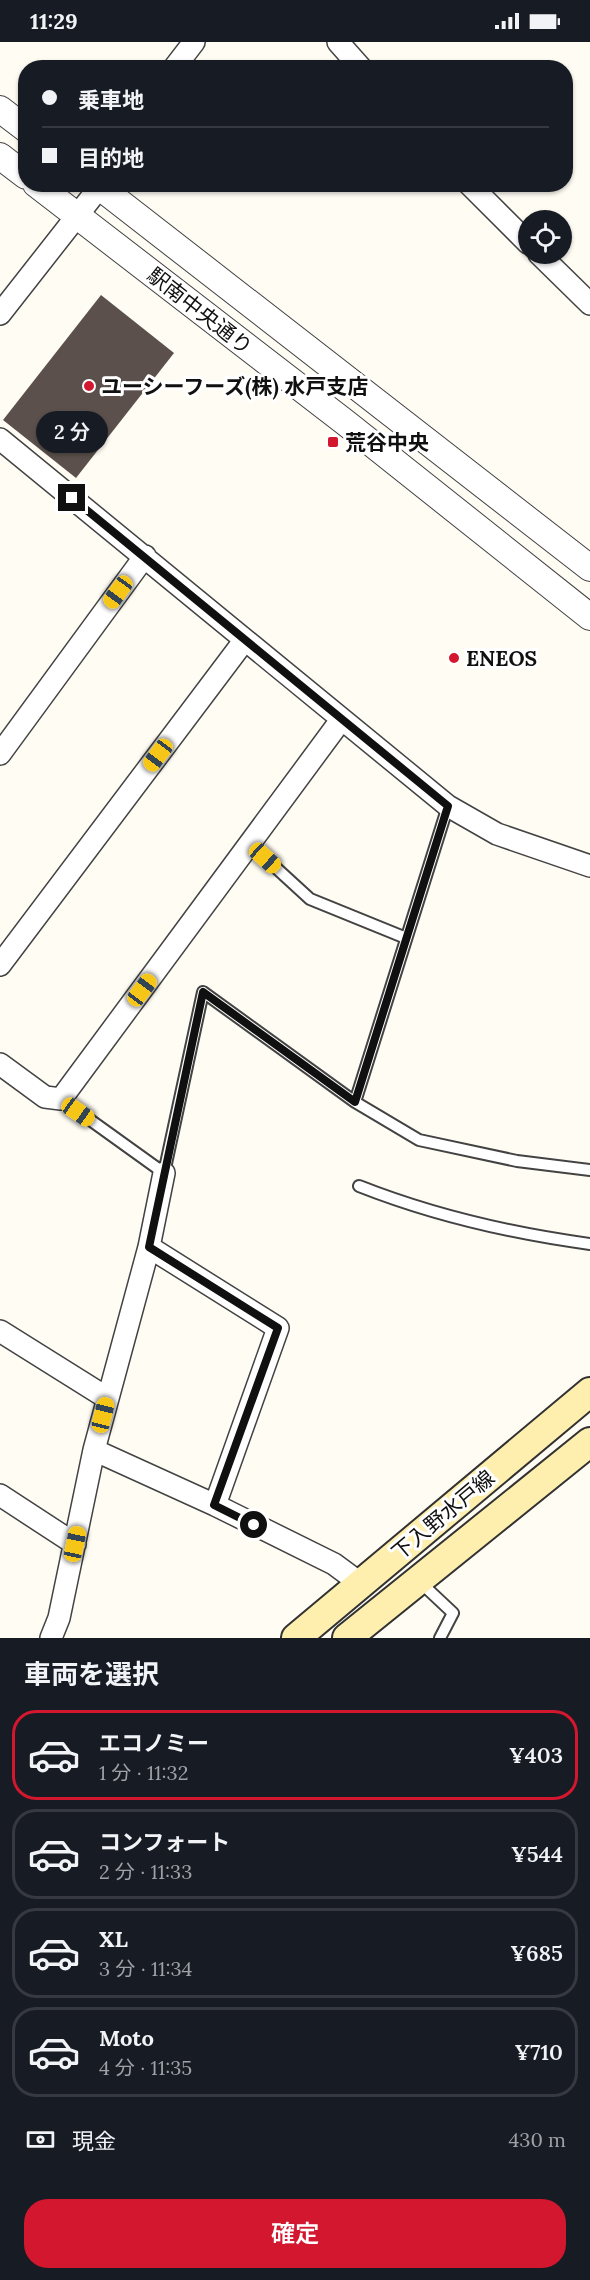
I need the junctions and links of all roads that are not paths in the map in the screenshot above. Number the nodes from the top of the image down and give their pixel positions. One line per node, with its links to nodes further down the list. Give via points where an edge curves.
1 (194, 42): 3 (street)
2 (338, 42): 4 (street)
3 (180, 60)
4 (354, 60)
5 (0, 109): 6 (street)
6 (18, 123)
7 (0, 156): 8 (street)
8 (18, 170)
9 (46, 192): 13 (street, 駅南中央通り)
10 (95, 192): 13 (street)
11 (107, 192): 20 (street, 駅南中央通り)
12 (477, 192): 14 (street)
13 (78, 217): 17 (street); 21 (street, 駅南中央通り)
14 (518, 233)
15 (548, 264): 16 (street)
16 (590, 304)
17 (0, 314)
18 (0, 440): 19 (street)
19 (145, 556): 22 (street); 24 (street)
20 (590, 568)
21 (590, 617)
22 (244, 641): 23 (street); 29 (street)
23 (342, 720): 25 (street); 26 (street)
24 (0, 754)
25 (448, 806): 27 (street, via 497,834); 28 (lane)
26 (250, 844): 28 (lane, via 310,899); 31 (street)
27 (590, 866)
28 (406, 938): 32 (lane)
29 (0, 965)
30 (0, 1064): 31 (street, via 45,1097)
31 (61, 1099): 34 (lane)
32 (355, 1102): 33 (lane, via 418,1140 517,1161); 34 (lane, via 203,992)
33 (590, 1170)
34 (164, 1173): 37 (street)
35 (359, 1186): 36 (lane, via 416,1209 531,1236)
36 (590, 1244)
37 (149, 1247): 40 (street); 44 (street, via 278,1328)
38 (0, 1331): 40 (street)
39 (590, 1392): 47 (main road, 下入野水戸線)
40 (107, 1398): 42 (street)
41 (590, 1442): 46 (main road, 下入野水戸線)
42 (94, 1450): 44 (street); 45 (street)
43 (0, 1495): 45 (street)
44 (214, 1505): 47 (street, via 334,1564)
45 (75, 1544): 48 (street)
46 (418, 1580): 50 (main road, 下入野水戸線); 51 (lane, via 453,1613)
47 (361, 1584): 49 (main road, 下入野水戸線)
48 (51, 1638)
49 (296, 1638)
50 (347, 1638)
51 (440, 1638)

